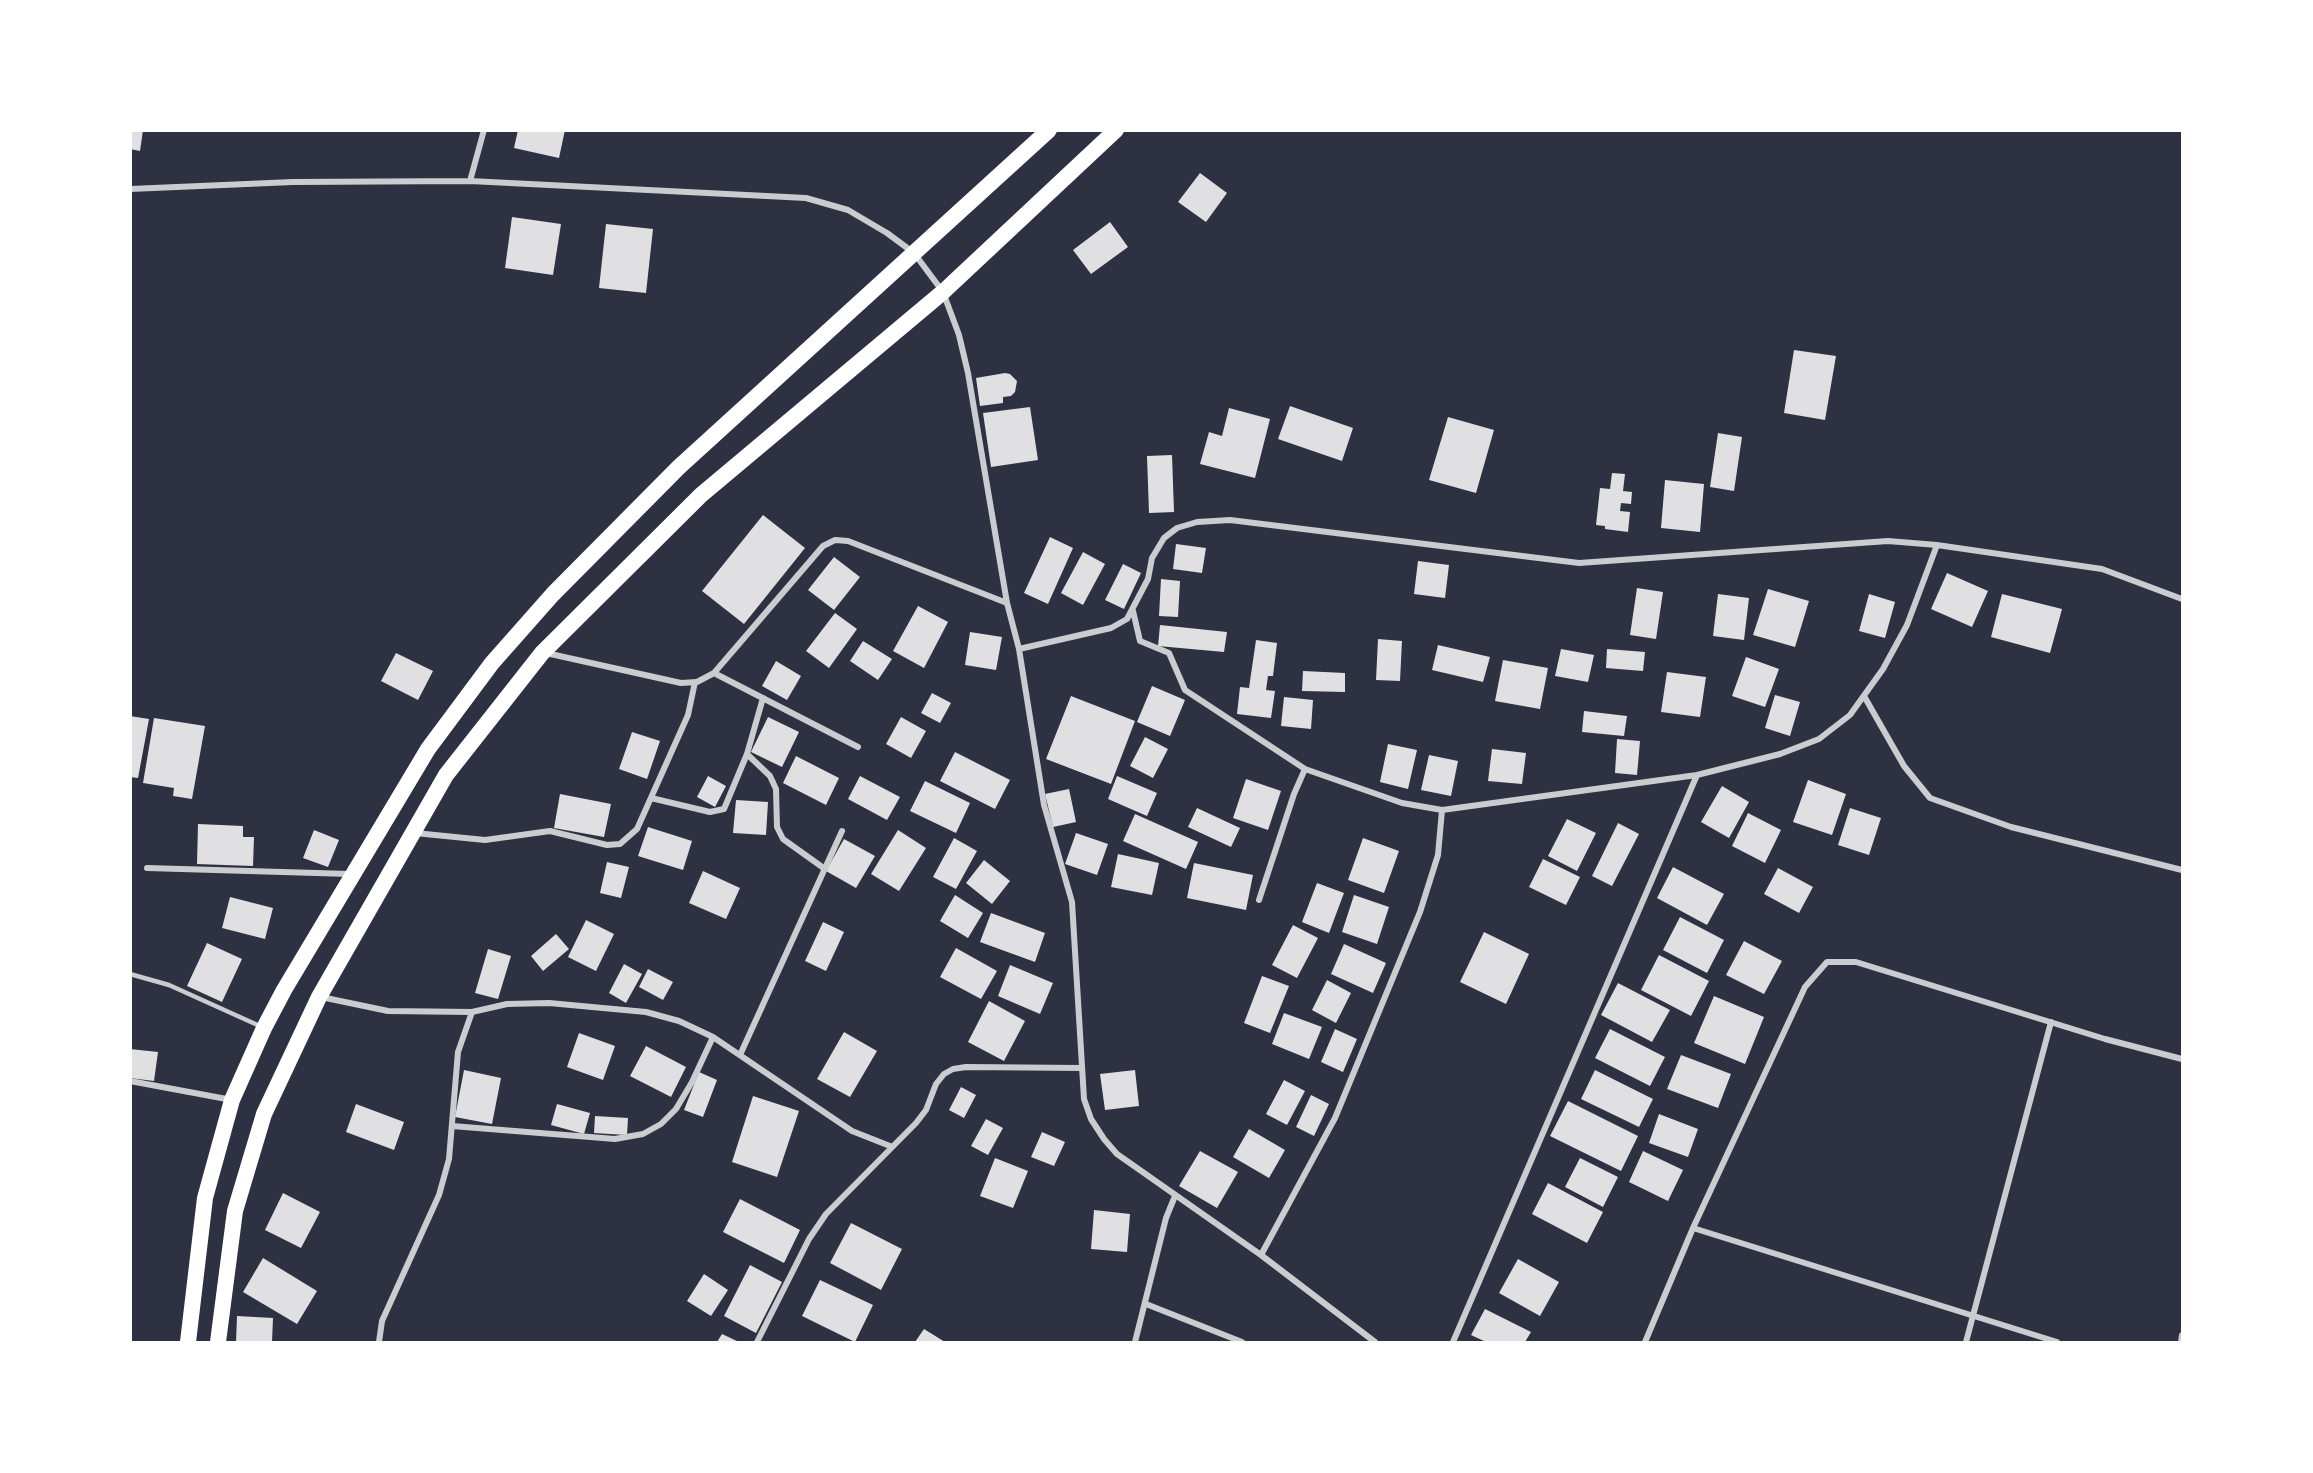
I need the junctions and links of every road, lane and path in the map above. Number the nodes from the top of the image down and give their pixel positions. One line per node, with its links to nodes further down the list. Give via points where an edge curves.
1 (484, 130): 4 (street)
2 (1049, 130): 6 (highway)
3 (1116, 130): 7 (highway)
4 (470, 181): 5 (street, via 293,182); 6 (street, via 806,198 848,210)
5 (130, 189)
6 (914, 253): 7 (street); 29 (highway, via 679,467 553,594 492,663 428,749)
7 (943, 292): 10 (street, via 968,373); 13 (highway, via 701,495)
8 (1937, 545): 9 (street, via 2102,569); 11 (street, via 1888,541 1579,563 1230,520 1197,522 1177,528 1164,538 1152,558 1148,579); 16 (street, via 1907,625)
9 (2182, 599)
10 (1007, 603): 12 (street); 14 (street, via 848,540 835,540 823,546)
11 (1133, 611): 12 (street, via 1111,628); 20 (street, via 1140,641 1169,652 1185,690)
12 (1018, 649): 39 (street, via 1044,805 1072,902)
13 (542, 653): 15 (street, via 681,683); 25 (highway, via 446,775)
14 (714, 673): 15 (street); 17 (street)
15 (695, 682): 22 (street, via 688,715)
16 (1864, 696): 21 (street, via 1850,715 1819,739 1780,754); 28 (street, via 1904,766 1930,798 2011,827)
17 (763, 698): 18 (street); 19 (street)
18 (858, 747)
19 (747, 754): 22 (street, via 730,801 718,812); 27 (street, via 770,776 776,789 777,827 783,839)
20 (1305, 769): 23 (street, via 1402,803); 30 (street)
21 (1697, 775): 23 (street); 57 (street)
22 (651, 798): 25 (street, via 637,829 620,844 607,845 550,831 485,840)
23 (1442, 810): 46 (street, via 1438,855 1415,923 1335,1118)
24 (842, 831): 27 (street)
25 (412, 833): 32 (highway)
26 (147, 868): 29 (street)
27 (825, 869): 37 (street)
28 (2182, 870)
29 (353, 875): 35 (highway)
30 (1259, 900)
31 (130, 974): 35 (lane, via 169,985)
32 (319, 997): 33 (street, via 388,1011); 51 (highway, via 264,1114 235,1211)
33 (472, 1012): 36 (street, via 507,1004 549,1003 646,1012 679,1021); 42 (street, via 458,1052)
34 (2051, 1022): 38 (street); 45 (street, via 1856,962 1827,962 1805,987); 48 (street)
35 (264, 1028): 41 (highway)
36 (713, 1037): 37 (street); 42 (street, via 676,1109 643,1134 615,1138)
37 (740, 1055): 43 (street, via 852,1131)
38 (2182, 1059)
39 (1082, 1068): 43 (street, via 953,1069 936,1084 916,1124); 44 (street, via 1084,1099 1104,1140)
40 (130, 1081): 41 (street)
41 (232, 1100): 50 (highway, via 205,1198)
42 (452, 1126): 52 (street, via 449,1159 439,1195 382,1321)
43 (890, 1146): 53 (street, via 826,1214 809,1239)
44 (1174, 1196): 46 (street); 47 (street)
45 (1693, 1228): 48 (street); 58 (street)
46 (1261, 1255): 56 (street)
47 (1146, 1304): 54 (street); 55 (street)
48 (1971, 1316): 59 (street); 60 (street)
49 (2182, 1335): 61 (street)
50 (188, 1342)
51 (218, 1342)
52 (379, 1342)
53 (758, 1342)
54 (1135, 1342)
55 (1242, 1342)
56 (1376, 1342)
57 (1453, 1342)
58 (1645, 1342)
59 (1966, 1342)
60 (2057, 1342)
61 (2181, 1342)

